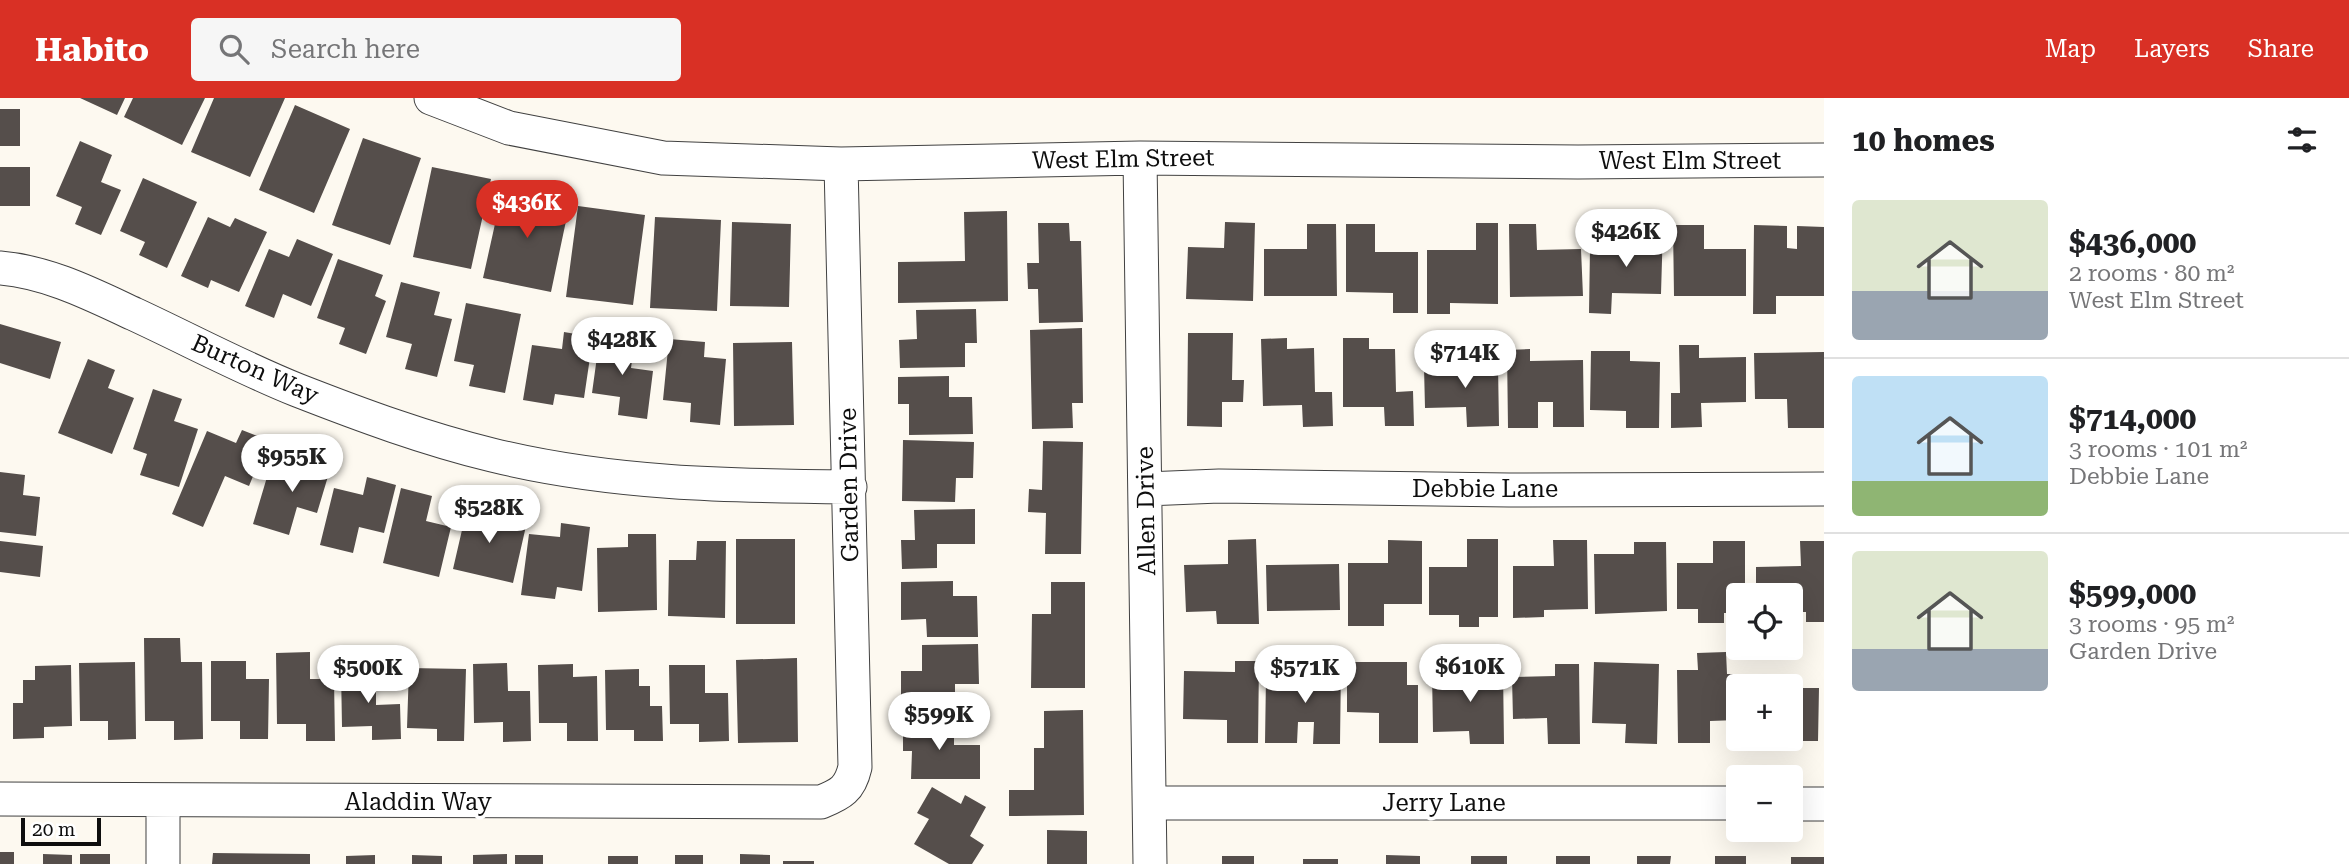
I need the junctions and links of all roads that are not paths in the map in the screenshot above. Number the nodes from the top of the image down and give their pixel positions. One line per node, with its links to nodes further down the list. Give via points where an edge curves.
1 (430, 98): 4 (street, West Elm Street, via 509,128 663,158)
2 (1140, 158): 3 (street, West Elm Street); 4 (street, West Elm Street); 7 (street, Allen Drive)
3 (1824, 160)
4 (841, 164): 6 (street, Garden Drive)
5 (0, 268): 6 (street, Burton Way, via 78,288 283,384 357,413 491,455 647,481)
6 (850, 487): 9 (street, Garden Drive, via 855,767 843,793)
7 (1146, 489): 8 (street, Debbie Lane); 12 (street, Allen Drive)
8 (1824, 489)
9 (834, 797): 11 (street, Aladdin Way, via 821,802)
10 (0, 799): 11 (street, Aladdin Way)
11 (163, 802): 16 (street)
12 (1150, 803): 13 (street, Jerry Lane); 17 (street, Allen Drive)
13 (1726, 803)
14 (1803, 804): 15 (street)
15 (1824, 804)
16 (163, 864)
17 (1150, 864)

